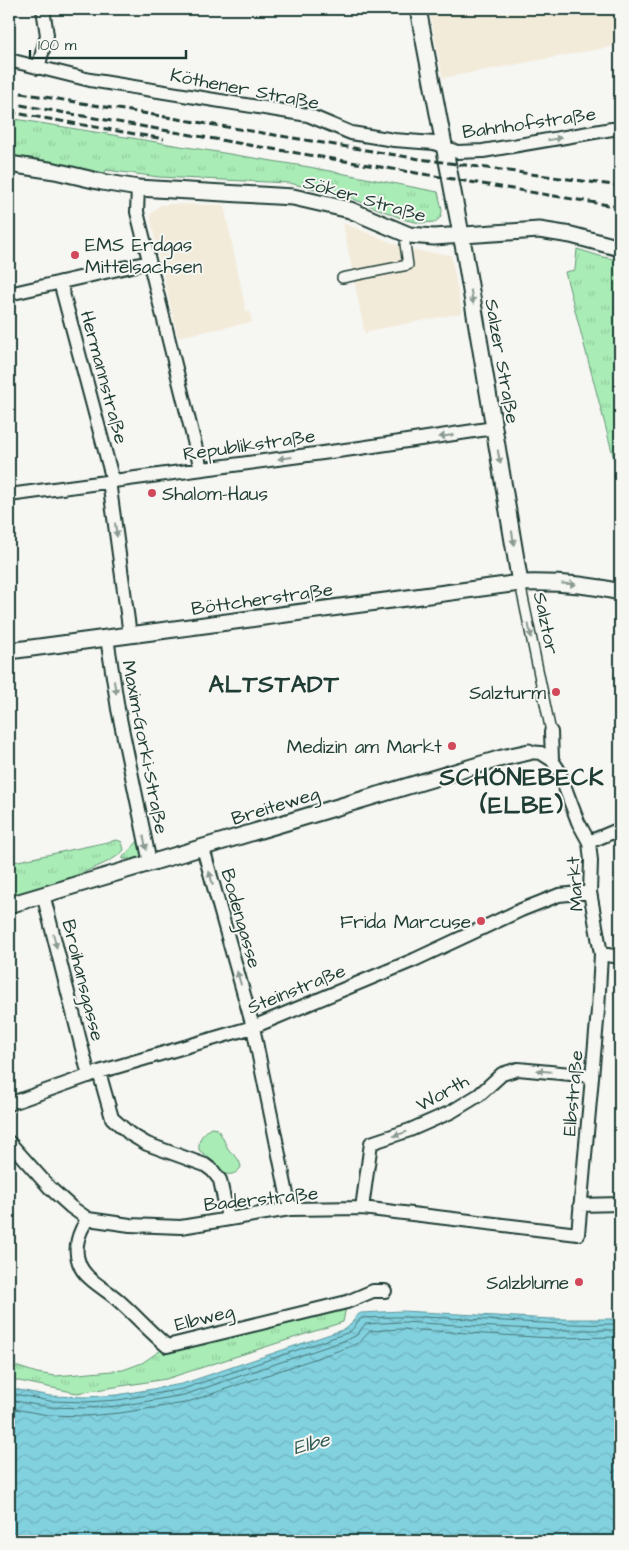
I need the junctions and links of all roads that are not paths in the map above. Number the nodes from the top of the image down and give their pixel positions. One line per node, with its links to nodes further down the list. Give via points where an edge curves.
1 (43, 9): 4 (street, via 47,36)
2 (418, 9): 6 (street, Salzer Straße)
3 (9, 60): 4 (street, Köthener Straße)
4 (38, 68): 6 (street, Köthener Straße, via 90,80 308,115 352,133)
5 (620, 129): 6 (street, Bahnhofstraße, one-way to 5, via 469,152)
6 (444, 147): 9 (street, Salzer Straße)
7 (9, 164): 8 (street, Söker Straße, via 55,170)
8 (138, 188): 9 (street, Söker Straße, via 293,197 350,210 409,235); 12 (street, via 137,212)
9 (461, 235): 11 (street, Söker Straße, via 539,230 571,234); 16 (street, Salzer Straße, one-way to 16)
10 (404, 244): 13 (street, via 408,265)
11 (620, 248)
12 (149, 262): 14 (street); 17 (street)
13 (342, 278)
14 (60, 282): 15 (street); 18 (street, Hermannstraße)
15 (9, 294)
16 (494, 428): 17 (street, Republikstraße, one-way to 17); 20 (street, Salzer Straße, one-way to 20)
17 (201, 469): 18 (street, Republikstraße)
18 (111, 481): 19 (street, Republikstraße); 22 (street, Hermannstraße, one-way to 22)
19 (9, 495)
20 (520, 583): 21 (street, Böttcherstraße, one-way to 21, via 591,586); 22 (street, Böttcherstraße); 25 (street, Salztor, one-way to 25)
21 (620, 592)
22 (130, 635): 23 (street, Böttcherstraße)
23 (106, 638): 24 (street, Böttcherstraße); 31 (street, Maxim-Gorki-Straße, one-way to 31)
24 (9, 652)
25 (551, 732): 27 (street, Salztor)
26 (529, 752): 27 (street, Breiteweg, via 541,753); 30 (street, Breiteweg)
27 (552, 760): 29 (street, Markt)
28 (620, 830): 29 (street)
29 (589, 842): 32 (street, Markt)
30 (203, 848): 31 (street, Breiteweg); 37 (street, Bodengasse, one-way to 30)
31 (150, 863): 33 (street, Breiteweg)
32 (590, 892): 35 (street, Markt); 37 (street, Steinstraße, via 559,895 521,910 414,960)
33 (43, 894): 34 (street, Breiteweg); 38 (street, Broihansgasse, one-way to 38)
34 (9, 905)
35 (601, 954): 36 (street); 39 (street, Elbstraße)
36 (620, 957)
37 (253, 1027): 38 (street, Steinstraße); 45 (street, Bodengasse)
38 (94, 1074): 40 (street, Steinstraße); 46 (street, Broihansgasse, via 112,1118 130,1134 213,1170 220,1180)
39 (592, 1076): 43 (street, Elbstraße); 44 (street, Worth, one-way to 44, via 518,1069 502,1074 479,1095 452,1112 371,1143)
40 (9, 1104)
41 (9, 1142): 47 (street, Baderstraße, via 50,1188)
42 (620, 1204): 43 (street)
43 (580, 1205): 48 (street, Elbstraße)
44 (362, 1208): 45 (street, Baderstraße); 48 (street, Baderstraße)
45 (290, 1209): 46 (street, Baderstraße)
46 (228, 1218): 47 (street, Baderstraße, via 181,1226 130,1225)
47 (88, 1219): 49 (street, Elbweg, via 78,1235 78,1262 84,1272 167,1346 347,1302 373,1291)
48 (578, 1234)
49 (385, 1291)

